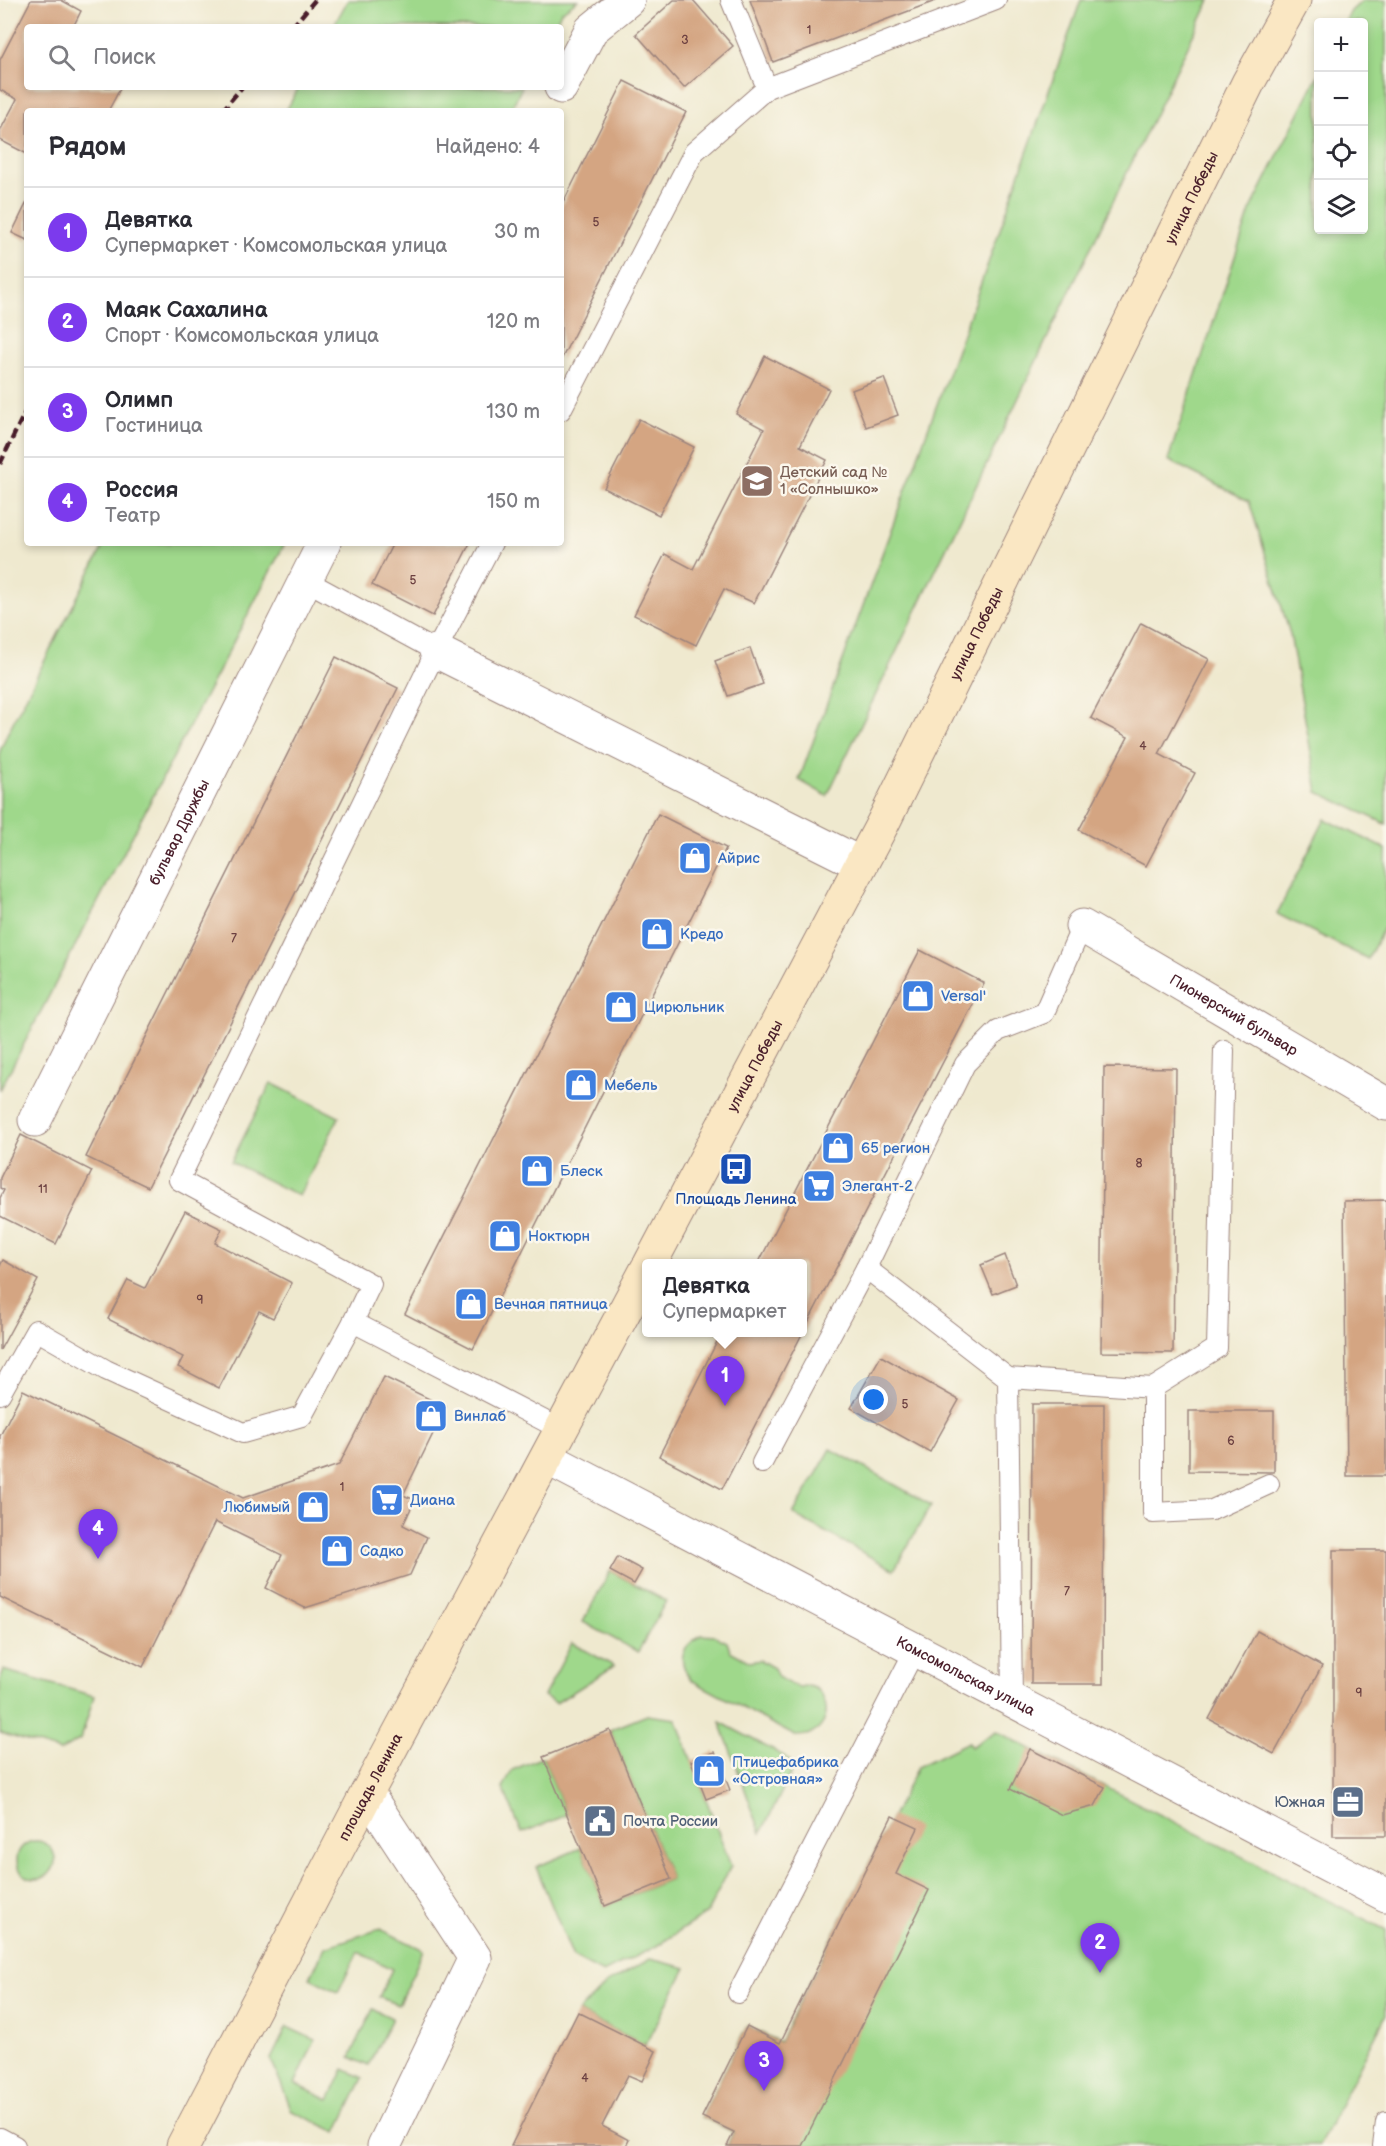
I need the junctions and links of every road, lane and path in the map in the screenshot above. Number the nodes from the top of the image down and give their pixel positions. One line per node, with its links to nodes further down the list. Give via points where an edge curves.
1 (628, 0): 5 (street, via 591,30)
2 (731, 0): 6 (lane)
3 (996, 0): 6 (lane)
4 (1294, 0): 14 (main road, улица Победы, via 1248,83)
5 (564, 81)
6 (767, 88): 9 (lane, via 694,152)
7 (559, 90): 8 (street)
8 (550, 108)
9 (564, 404)
10 (322, 546): 12 (street, бульвар Дружбы)
11 (490, 546): 13 (lane)
12 (305, 580): 13 (lane); 18 (street, бульвар Дружбы)
13 (436, 651): 14 (street); 22 (lane, via 178,1180 371,1284)
14 (861, 864): 19 (main road, улица Победы)
15 (1082, 926): 17 (street, Пионерский бульвар); 20 (lane, via 1044,1013 998,1031 965,1064)
16 (1224, 1050): 24 (lane, via 1217,1348)
17 (1386, 1104)
18 (35, 1120)
19 (652, 1259)
20 (866, 1268): 23 (lane); 27 (lane)
21 (642, 1278): 26 (main road)
22 (354, 1322): 25 (lane, via 302,1416 243,1433 106,1370 36,1330); 26 (lane)
23 (1008, 1378): 24 (lane); 30 (lane)
24 (1153, 1388): 28 (lane, via 1153,1513 1212,1510)
25 (0, 1394)
26 (554, 1444): 29 (street, Комсомольская улица); 31 (main road, площадь Ленина)
27 (762, 1463)
28 (1269, 1484)
29 (915, 1650): 30 (street, Комсомольская улица); 33 (lane)
30 (1012, 1700): 32 (street, Комсомольская улица)
31 (367, 1793): 37 (main road, площадь Ленина); 38 (street, via 475,1958)
32 (1386, 1895)
33 (738, 1993)
34 (1386, 2122): 39 (lane)
35 (0, 2138): 36 (lane)
36 (15, 2146)
37 (183, 2146)
38 (384, 2146)
39 (1383, 2146)

